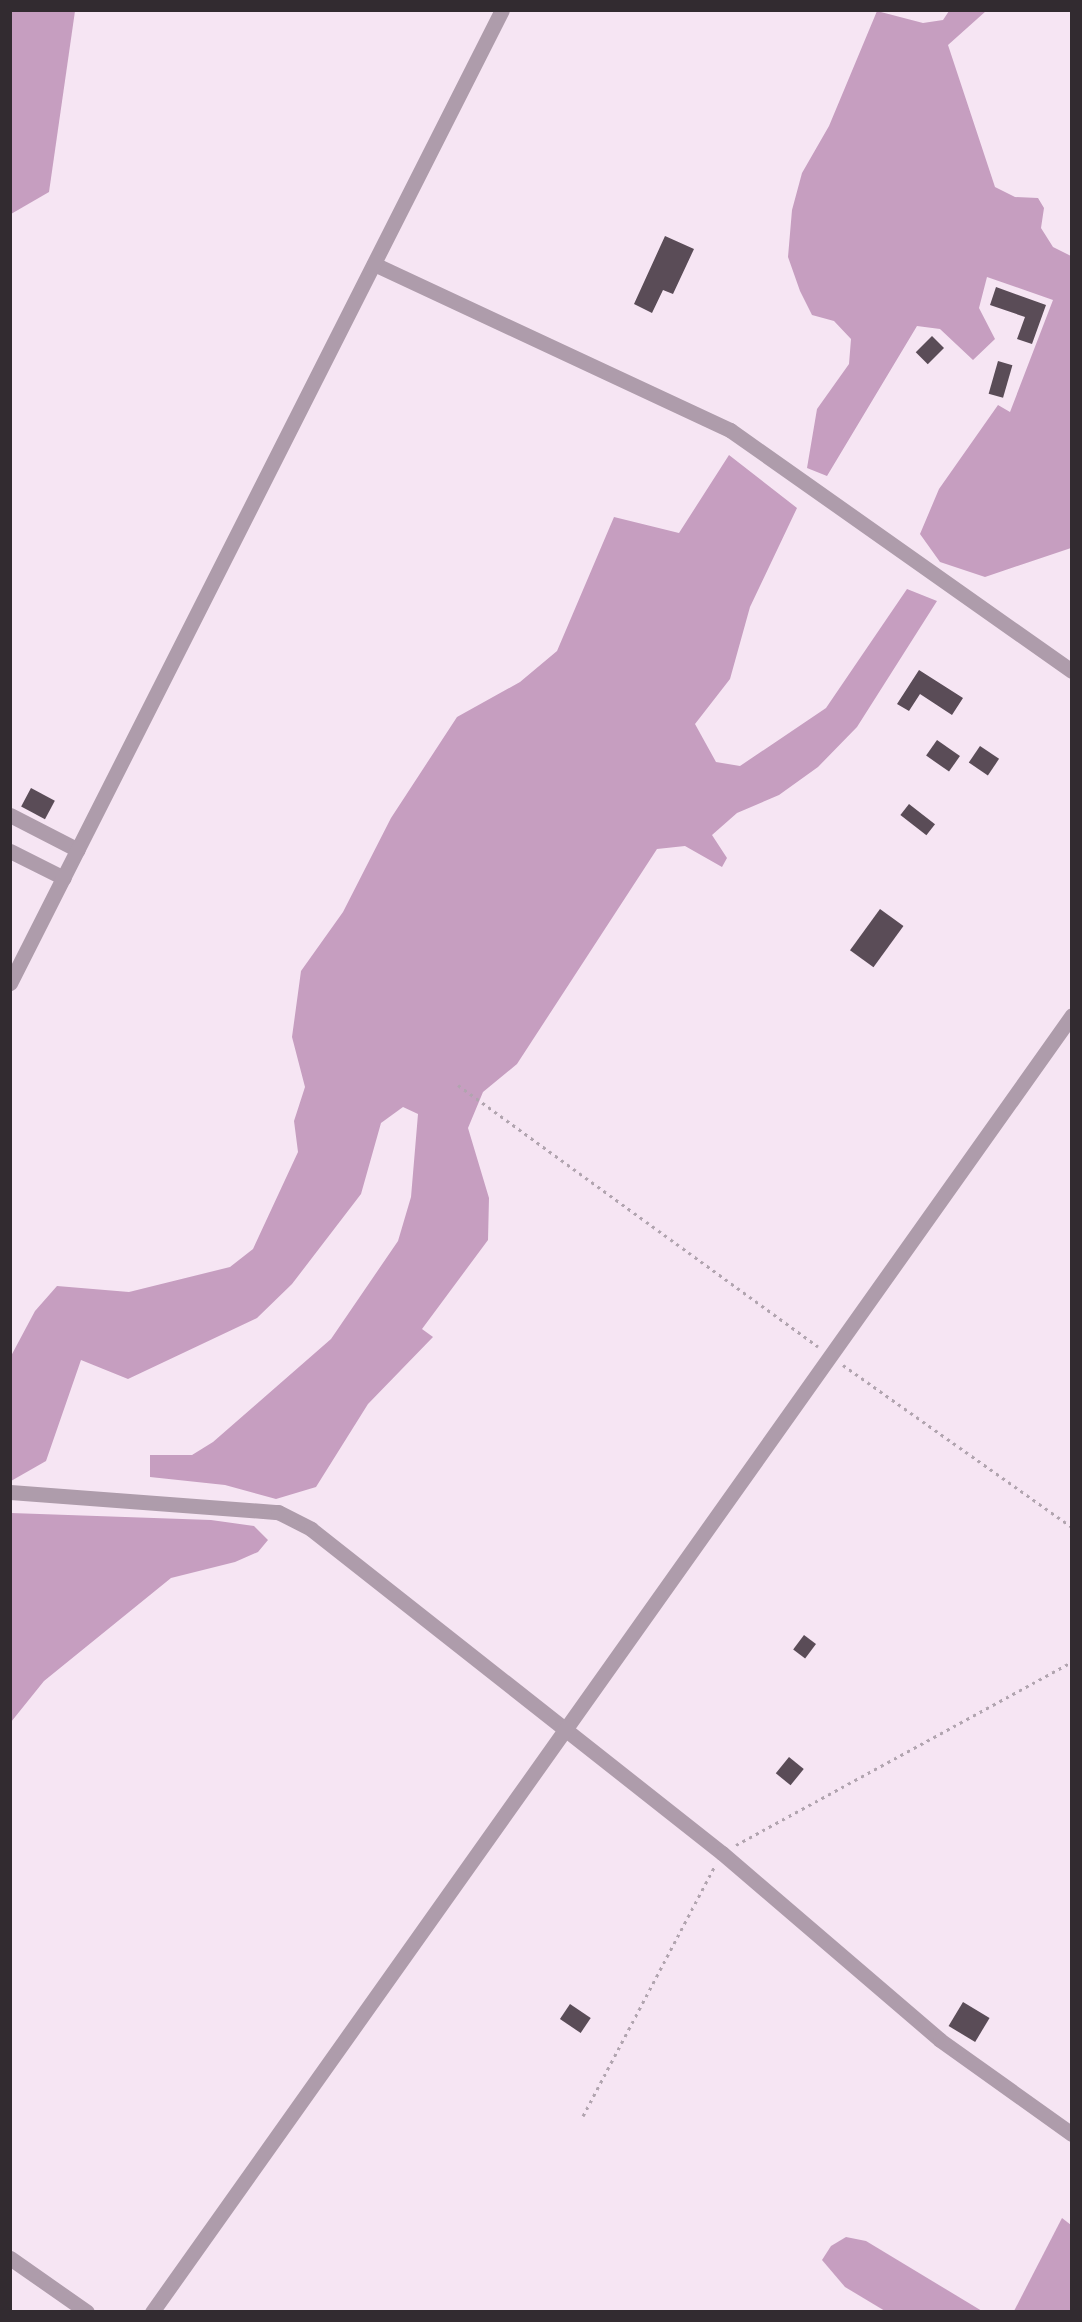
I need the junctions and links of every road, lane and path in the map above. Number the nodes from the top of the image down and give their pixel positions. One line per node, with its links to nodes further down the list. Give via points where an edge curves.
1 (502, 10): 2 (street)
2 (374, 264): 3 (street, via 730,430); 5 (street)
3 (1071, 671)
4 (10, 815): 5 (street)
5 (78, 850): 7 (street)
6 (10, 851): 7 (street)
7 (64, 878): 8 (street)
8 (10, 983)
9 (1071, 1014): 11 (street)
10 (458, 1085): 11 (path)
11 (829, 1354): 13 (path); 15 (street)
12 (10, 1492): 15 (street, via 278,1512 311,1529)
13 (1071, 1527)
14 (1071, 1662): 16 (path)
15 (566, 1727): 16 (street); 21 (street)
16 (722, 1853): 17 (path); 18 (street, via 940,2040)
17 (583, 2116)
18 (1071, 2134)
19 (10, 2258): 20 (street)
20 (87, 2312)
21 (152, 2312)

